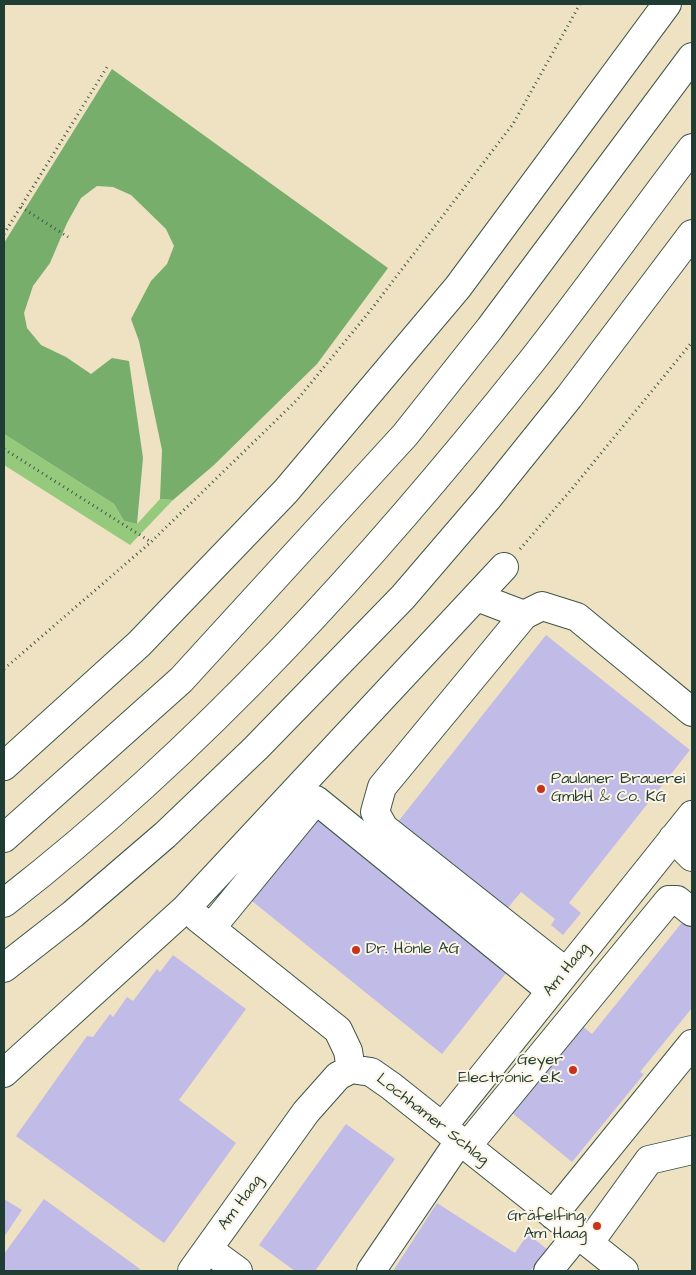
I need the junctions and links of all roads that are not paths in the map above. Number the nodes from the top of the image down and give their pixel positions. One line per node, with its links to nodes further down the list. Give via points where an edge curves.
1 (667, 4): 9 (main road, via 458,286 286,491 139,644)
2 (692, 57): 11 (main road, via 490,328 404,435 181,680)
3 (692, 148): 13 (main road, via 532,360 360,566 223,712 133,795)
4 (692, 234): 17 (main road, via 563,404 403,597 256,748 165,835)
5 (504, 567): 6 (main road)
6 (476, 597): 7 (main road); 14 (main road)
7 (524, 615): 8 (main road, via 542,606 577,616); 18 (main road, via 382,787 375,812 384,828)
8 (692, 712)
9 (4, 766)
10 (692, 815): 12 (main road, Am Haag)
11 (4, 838)
12 (683, 848): 18 (main road, Am Haag)
13 (4, 903)
14 (186, 908): 16 (main road); 21 (main road)
15 (692, 912): 22 (main road, via 677,900 670,900)
16 (211, 928): 18 (main road, via 316,800); 20 (main road, via 338,1030 348,1050)
17 (4, 968)
18 (559, 981): 22 (main road, Am Haag)
19 (692, 1044): 24 (main road)
20 (351, 1069): 22 (main road, Lochhamer Schlag, via 371,1072); 26 (main road, Am Haag, via 338,1076 306,1112)
21 (4, 1072)
22 (456, 1138): 24 (main road, Lochhamer Schlag); 29 (main road)
23 (692, 1150): 25 (main road, via 649,1160)
24 (553, 1215): 25 (main road, Lochhamer Schlag)
25 (583, 1239): 30 (main road); 31 (main road, Lochhamer Schlag)
26 (208, 1249): 27 (main road, Am Haag); 28 (main road)
27 (192, 1271)
28 (238, 1271)
29 (371, 1271)
30 (548, 1271)
31 (624, 1271)

